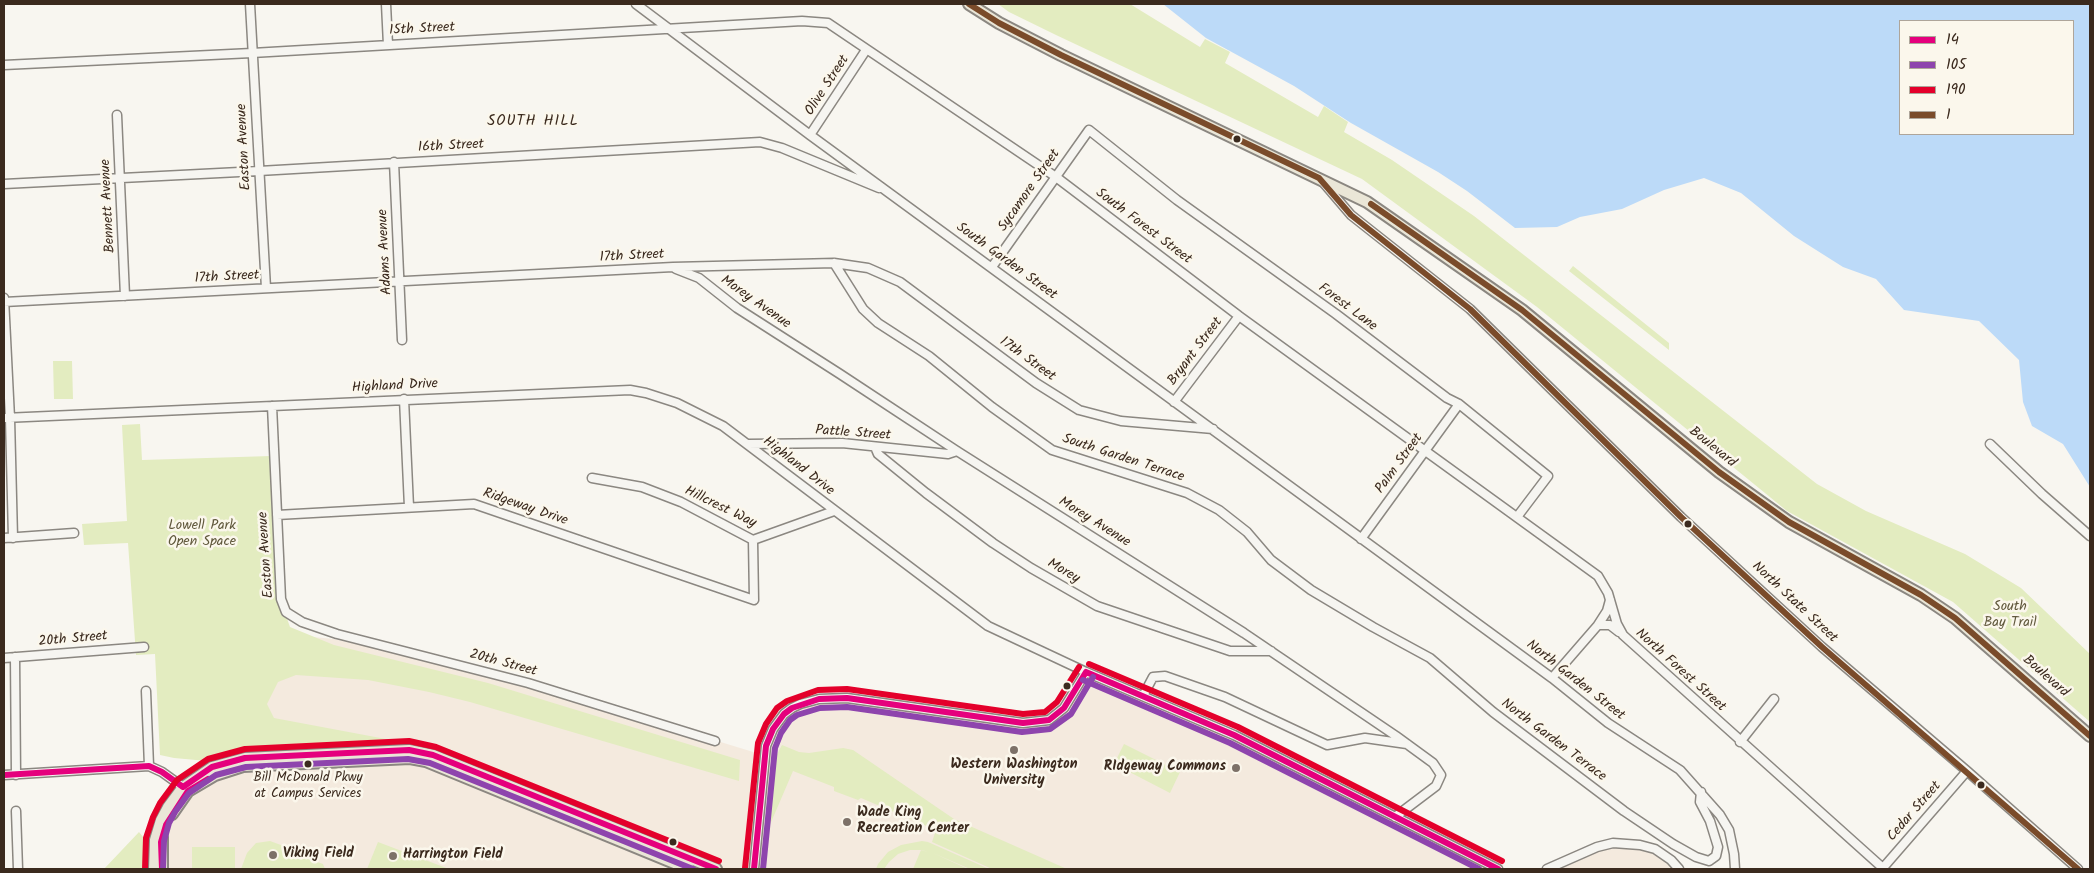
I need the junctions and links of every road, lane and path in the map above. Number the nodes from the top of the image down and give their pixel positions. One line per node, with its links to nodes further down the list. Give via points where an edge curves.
1 (250, 4): 9 (street, Easton Avenue)
2 (386, 4): 7 (street)
3 (636, 4): 5 (street, South Garden Street)
4 (970, 4): 18 (main road, Boulevard, via 998,24)
5 (670, 29): 6 (street, 15th Street, via 802,20 828,23); 7 (street, 15th Street); 13 (street, South Garden Street)
6 (839, 31): 8 (street, South Forest Street)
7 (388, 44): 9 (street, 15th Street)
8 (866, 50): 13 (street, Olive Street); 16 (street, South Forest Street)
9 (252, 53): 10 (street, 15th Street); 15 (street, Easton Avenue)
10 (4, 65)
11 (117, 115): 17 (street, Bennett Avenue)
12 (1089, 130): 16 (street, Sycamore Street); 33 (street, Forest Lane, via 1177,200)
13 (810, 135): 20 (street, South Garden Street)
14 (394, 162): 15 (street, 16th Street); 20 (street, 16th Street, via 760,142); 24 (street, Adams Avenue)
15 (259, 171): 17 (street, 16th Street); 25 (street, Easton Avenue)
16 (1056, 177): 23 (street, Sycamore Street); 29 (street, South Forest Street)
17 (120, 178): 19 (street, 16th Street); 26 (street, Bennett Avenue)
18 (1319, 178): 67 (main road, Boulevard, via 1367,202 1522,310 1719,472 1789,522 1921,594 1955,618); 72 (street, North State Street, via 1352,215 1470,309 1688,523 1822,646)
19 (4, 184)
20 (890, 192): 23 (street, South Garden Street)
21 (834, 264): 22 (street, 17th Street); 36 (street, 17th Street, via 868,268 900,282 1036,383 1079,410 1121,420); 53 (street, South Garden Terrace, via 863,309 878,323 930,356 992,407 1052,450 1188,493 1219,510 1247,532 1271,560)
22 (673, 267): 24 (street, 17th Street); 41 (street, Morey Avenue, via 699,278 737,308)
23 (992, 267): 32 (street, South Garden Street)
24 (400, 281): 25 (street, 17th Street); 30 (street, Adams Avenue)
25 (266, 288): 26 (street, 17th Street)
26 (125, 296): 28 (street, 17th Street)
27 (4, 298): 28 (street)
28 (4, 302): 35 (street)
29 (1239, 316): 32 (street, Bryant Street); 40 (street, South Forest Street)
30 (402, 340)
31 (404, 399): 34 (street, Highland Drive); 37 (street, Highland Drive, via 630,390 677,403 702,414); 43 (street)
32 (1174, 402): 36 (street, South Garden Street)
33 (1459, 404): 40 (street, Palm Street); 46 (street, Forest Lane, via 1548,476)
34 (272, 406): 35 (street, Highland Drive); 45 (street, Easton Avenue)
35 (7, 418): 50 (street)
36 (1215, 429): 51 (street, South Garden Street)
37 (748, 444): 39 (street, Pattle Street, via 842,443); 44 (street, Highland Drive)
38 (1990, 444): 48 (street)
39 (874, 448): 41 (street, Pattle Street); 59 (street, Morey, via 926,493 994,542 1031,568 1097,606 1230,651)
40 (1426, 450): 46 (street, North Forest Street); 51 (street, Palm Street)
41 (957, 452): 59 (street, Morey Avenue)
42 (592, 478): 52 (street, Hillcrest Way, via 642,487 681,502)
43 (409, 507): 45 (street, Ridgeway Drive); 52 (street, Ridgeway Drive, via 474,504 754,600)
44 (834, 511): 52 (street, Hillcrest Way); 62 (street, Highland Drive, via 988,626)
45 (278, 515): 55 (street, Easton Avenue, via 281,599)
46 (1517, 517): 54 (street, North Forest Street, via 1598,576)
47 (74, 533): 50 (street)
48 (2090, 536)
49 (4, 538): 50 (street)
50 (12, 538)
51 (1361, 539): 63 (street, North Garden Street)
52 (753, 540)
53 (1320, 595): 76 (street, North Garden Terrace, via 1372,628 1430,658 1493,712 1624,811 1672,844 1709,861 1716,856 1718,847 1700,802)
54 (1610, 598): 56 (street, via 1607,611); 57 (street, North Forest Street)
55 (286, 612): 68 (street, 20th Street, via 302,622 337,634 528,683)
56 (1598, 625): 57 (street, via 1610,625); 63 (street)
57 (1623, 636): 69 (street, North Forest Street)
58 (144, 647): 60 (street, 20th Street)
59 (1271, 651): 70 (street, Morey Avenue)
60 (15, 657): 61 (street, 20th Street); 74 (street)
61 (4, 658)
62 (1086, 672): 65 (street, Highland Drive); 84 (street, via 1064,708 1049,720 1023,723 847,698 818,699 792,708 772,729 766,746)
63 (1552, 678): 76 (street, North Garden Street, via 1608,723 1680,770)
64 (146, 691): 71 (street)
65 (1143, 696): 70 (street, via 1153,677 1165,676 1225,697 1327,746 1366,738); 78 (street, Highland Drive, via 1234,735)
66 (1774, 699): 69 (street)
67 (2090, 736)
68 (715, 741)
69 (1740, 742): 89 (street, North Forest Street)
70 (1408, 744): 78 (street, Morey Avenue, via 1434,763 1441,775 1436,786)
71 (149, 766): 74 (street); 75 (street)
72 (1967, 771): 89 (street, Cedar Street); 90 (street, North State Street)
73 (4, 775): 74 (street)
74 (16, 775)
75 (185, 789): 80 (main road, via 161,820); 81 (main road, via 161,842); 82 (main road, via 243,766 410,758); 83 (main road, via 212,767 245,758 416,751 433,755)
76 (1701, 792): 88 (street, North Garden Street, via 1729,830)
77 (16, 811): 79 (street)
78 (1394, 817): 85 (street, Highland Drive)
79 (18, 869)
80 (154, 869)
81 (162, 869)
82 (689, 869)
83 (716, 869)
84 (754, 869)
85 (1498, 869)
86 (1547, 869): 87 (street, via 1613,843 1655,849)
87 (1679, 869)
88 (1735, 869)
89 (1883, 869)
90 (2078, 869)

